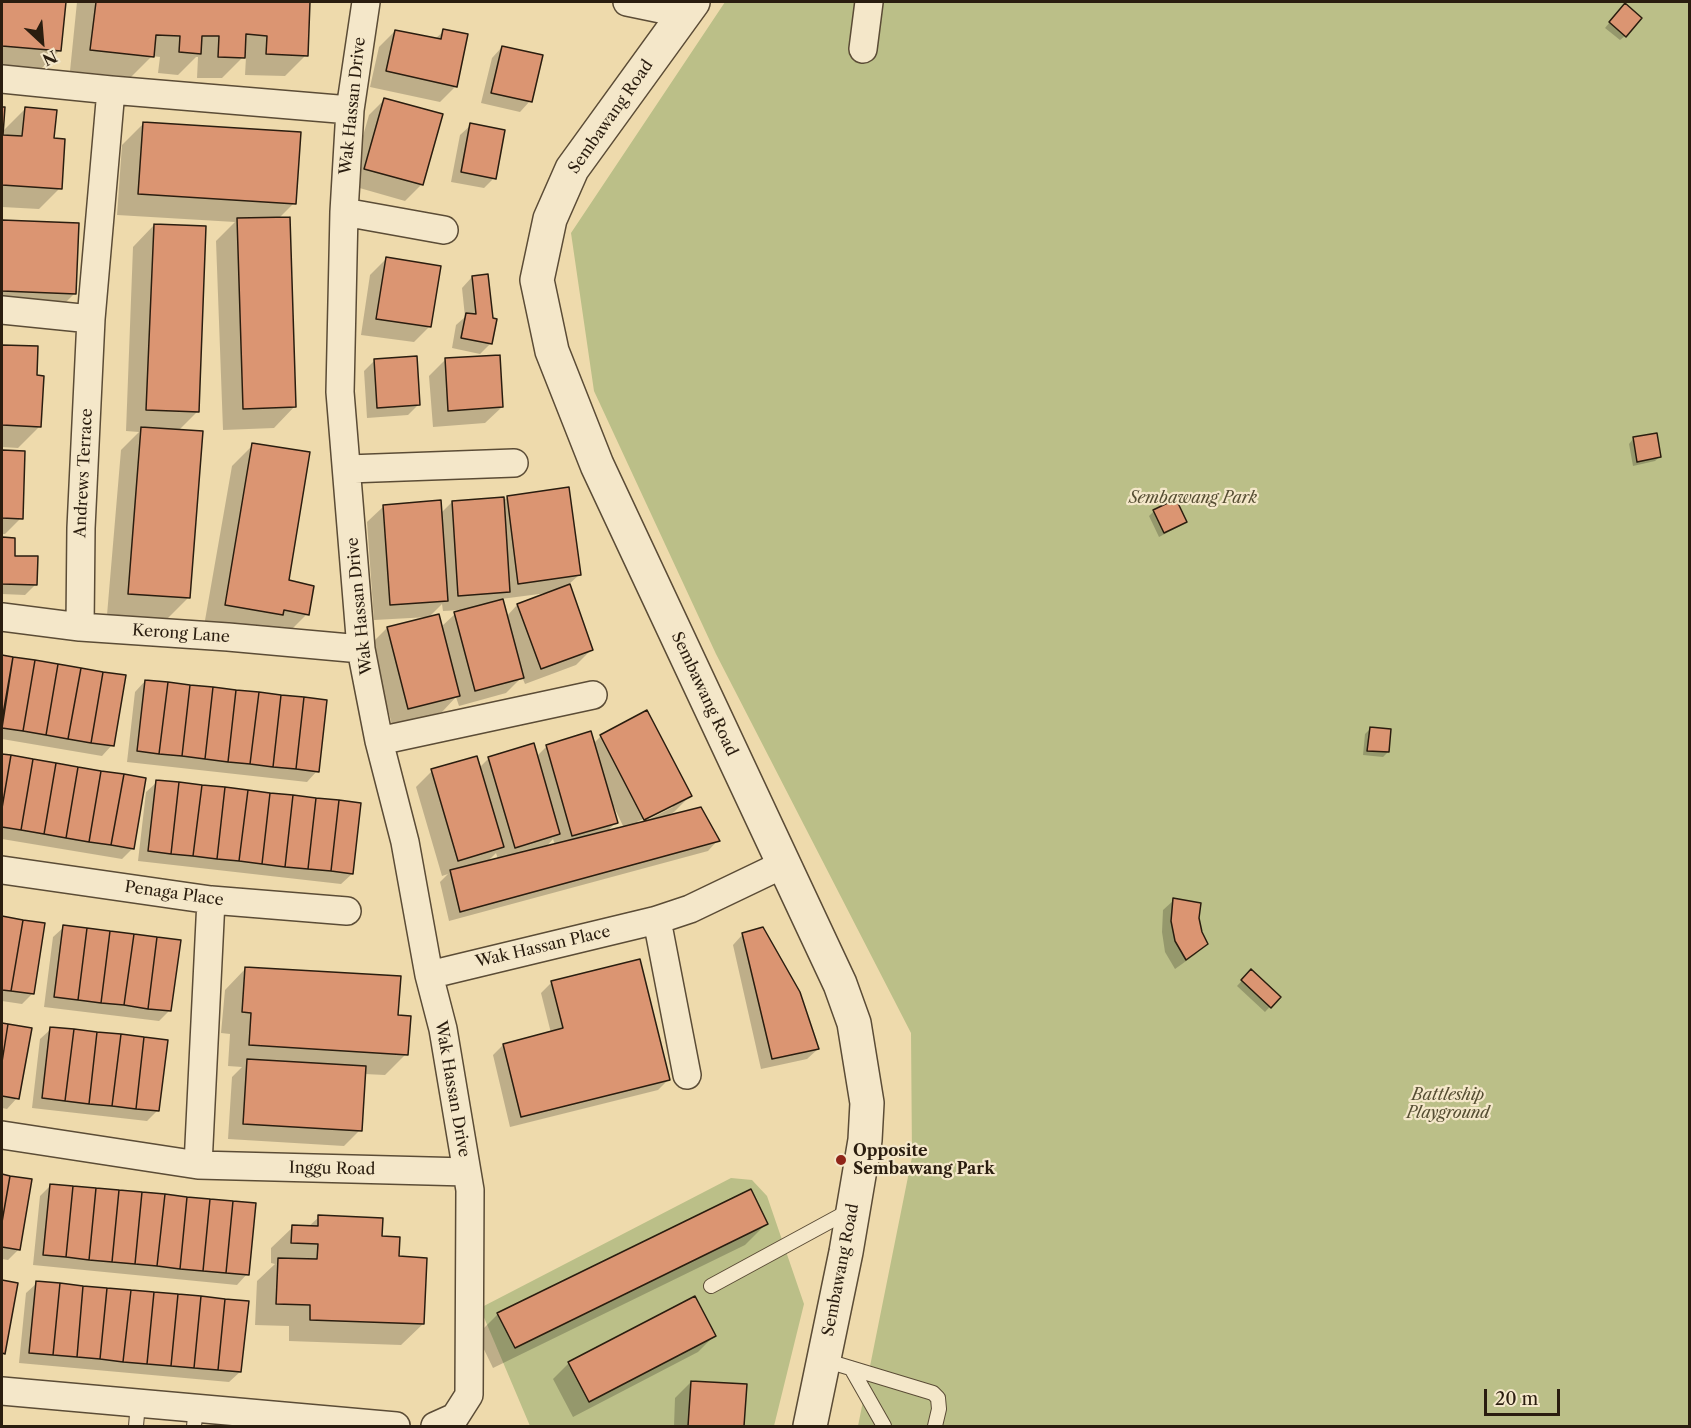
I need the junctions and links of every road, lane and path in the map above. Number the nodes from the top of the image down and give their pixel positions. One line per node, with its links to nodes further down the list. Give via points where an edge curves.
1 (366, 2): 8 (street, Wak Hassan Drive)
2 (627, 2): 4 (street)
3 (869, 2): 5 (street)
4 (689, 8): 20 (street, Sembawang Road, via 572,169 550,219 537,280 552,351 597,465)
5 (863, 49)
6 (2, 79): 7 (street)
7 (111, 90): 8 (street); 12 (street, Andrews Terrace)
8 (350, 110): 9 (street, Wak Hassan Drive)
9 (344, 212): 10 (street); 14 (street, Wak Hassan Drive, via 340,392)
10 (444, 230)
11 (2, 310): 12 (street)
12 (91, 319): 16 (street, Andrews Terrace)
13 (514, 463): 14 (street)
14 (348, 469): 17 (street, Wak Hassan Drive)
15 (2, 617): 16 (street, Kerong Lane)
16 (80, 627): 17 (street, Kerong Lane)
17 (362, 649): 19 (street, Wak Hassan Drive)
18 (593, 695): 19 (street)
19 (379, 741): 25 (street, Wak Hassan Drive, via 405,842)
20 (784, 864): 24 (street, Wak Hassan Place, via 690,909); 30 (street, Sembawang Road, via 854,1023 867,1103)
21 (2, 870): 22 (street, Penaga Place)
22 (211, 900): 23 (street, Penaga Place); 28 (street)
23 (347, 911)
24 (657, 920): 25 (street, Wak Hassan Place); 26 (street)
25 (429, 975): 29 (street, Wak Hassan Drive)
26 (687, 1075)
27 (2, 1135): 28 (street, Inggu Road)
28 (198, 1165): 29 (street, Inggu Road)
29 (467, 1172): 37 (street, Wak Hassan Drive, via 469,1395 455,1417)
30 (853, 1209): 31 (lane); 32 (street, Sembawang Road)
31 (711, 1286)
32 (837, 1364): 38 (street, Sembawang Road); 39 (lane); 40 (lane, via 933,1393 939,1409)
33 (2, 1391): 34 (street)
34 (137, 1415): 35 (street)
35 (195, 1418): 36 (street)
36 (396, 1426)
37 (435, 1426)
38 (810, 1426)
39 (884, 1426)
40 (934, 1426)

